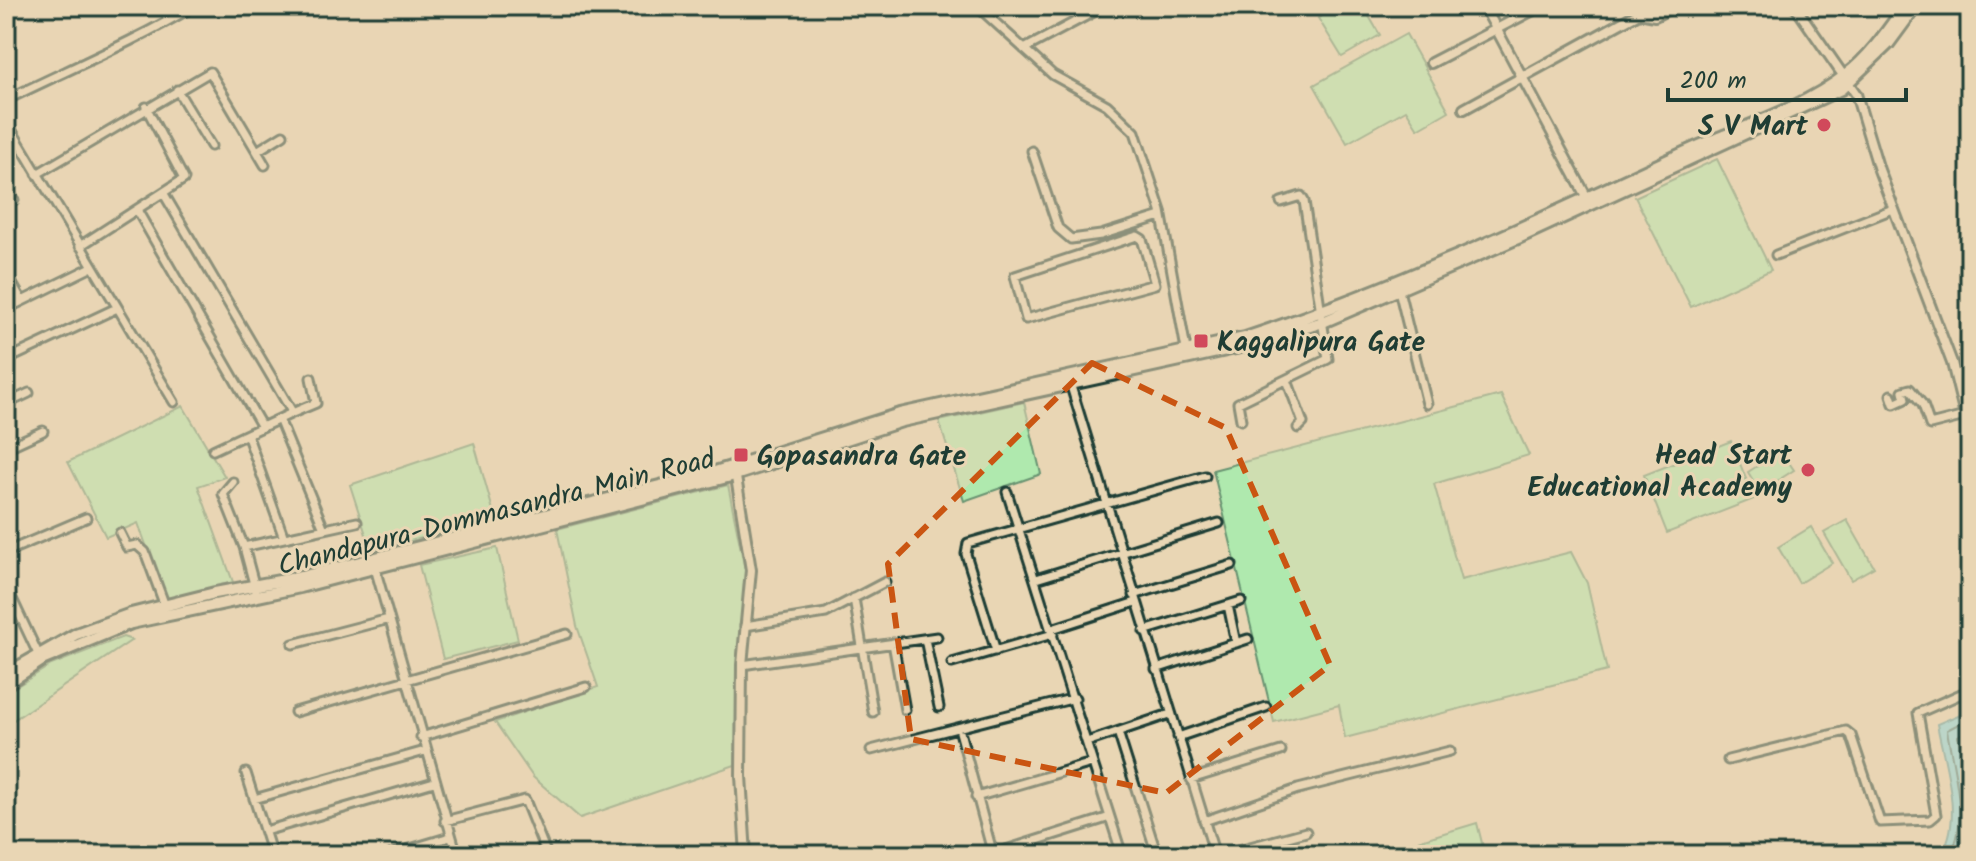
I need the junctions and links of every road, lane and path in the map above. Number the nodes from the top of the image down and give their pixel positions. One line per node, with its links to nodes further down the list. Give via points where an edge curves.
1 (194, 6): 16 (street, via 151,32)
2 (977, 6): 11 (street)
3 (1105, 6): 11 (street)
4 (1484, 6): 10 (street)
5 (1541, 6): 10 (street)
6 (1675, 6): 13 (street, via 1655,16 1639,13)
7 (1795, 6): 14 (street)
8 (1905, 6): 14 (main road, Chandapura-Dommasandra Main Road)
9 (1916, 6): 14 (main road, Chandapura-Dommasandra Main Road, via 1888,44)
10 (1496, 29): 12 (street); 13 (street)
11 (1024, 49): 33 (street, via 1053,75 1128,122 1141,142)
12 (1431, 63)
13 (1522, 77): 18 (street); 28 (street)
14 (1848, 80): 28 (main road, Chandapura-Dommasandra Main Road); 31 (street); 40 (main road, Chandapura-Dommasandra Main Road, via 1711,150)
15 (177, 90): 17 (street); 21 (street); 22 (street, via 210,72)
16 (6, 100)
17 (146, 107): 25 (street); 27 (street, via 184,173 181,184)
18 (1464, 109)
19 (6, 121): 25 (street)
20 (283, 135): 22 (street)
21 (211, 146)
22 (257, 151): 24 (street)
23 (1032, 151): 33 (street, via 1058,228 1071,239)
24 (265, 165)
25 (37, 174): 34 (street)
26 (6, 187): 29 (street)
27 (164, 194): 32 (street); 55 (street)
28 (1587, 198): 44 (main road, Chandapura-Dommasandra Main Road)
29 (14, 200)
30 (1281, 202): 44 (street, via 1303,198)
31 (1893, 209): 35 (street); 56 (street, via 1952,363)
32 (137, 210): 34 (street); 59 (street)
33 (1161, 216): 36 (street)
34 (80, 246): 38 (street)
35 (1776, 255)
36 (1167, 256): 37 (street); 45 (street)
37 (1149, 262): 37 (street, via 1155,284 1151,286 1028,320 1013,278 1137,236)
38 (92, 267): 41 (street); 42 (street)
39 (6, 273): 41 (street)
40 (1399, 290): 44 (main road, Chandapura-Dommasandra Main Road); 54 (street)
41 (22, 301): 43 (street)
42 (117, 308): 46 (street); 52 (street)
43 (6, 309)
44 (1323, 317): 45 (main road, Chandapura-Dommasandra Main Road); 49 (street, via 1328,359)
45 (1187, 354): 48 (main road, Chandapura-Dommasandra Main Road)
46 (6, 360)
47 (311, 378): 55 (street, via 316,403)
48 (1070, 379): 66 (main road, Chandapura-Dommasandra Main Road, via 900,414); 70 (street)
49 (1287, 380): 58 (street, via 1238,403); 60 (street, via 1303,423)
50 (29, 393): 53 (street)
51 (1891, 395): 56 (street, via 1894,404 1910,389 1930,425)
52 (174, 402)
53 (6, 404)
54 (1427, 404)
55 (290, 414): 57 (street)
56 (1965, 416): 63 (street)
57 (279, 419): 59 (street); 75 (street)
58 (1241, 420)
59 (262, 427): 62 (street)
60 (1298, 428)
61 (43, 431): 64 (street)
62 (247, 434): 65 (street); 77 (street)
63 (1970, 436)
64 (6, 448)
65 (213, 450)
66 (734, 470): 82 (main road, Chandapura-Dommasandra Main Road); 86 (main road, Chandapura-Dommasandra Main Road); 93 (street, via 751,570)
67 (1205, 476): 70 (street)
68 (233, 482): 78 (street, via 223,494)
69 (1007, 492): 74 (street)
70 (1105, 501): 74 (street); 80 (street)
71 (86, 518): 79 (street)
72 (357, 522): 75 (street)
73 (1219, 523): 80 (street)
74 (1018, 526): 83 (street); 104 (street, via 968,543 966,554)
75 (324, 529): 77 (street)
76 (120, 533): 91 (street, via 127,547 137,545 145,552)
77 (284, 538): 78 (street)
78 (244, 547): 86 (street)
79 (6, 552)
80 (1120, 554): 83 (street); 88 (street)
81 (1232, 565): 88 (street)
82 (375, 568): 86 (main road, Chandapura-Dommasandra Main Road); 92 (street)
83 (1036, 579): 95 (street)
84 (885, 582): 87 (street)
85 (6, 586): 105 (street)
86 (256, 590): 91 (main road, Chandapura-Dommasandra Main Road); 105 (main road, Chandapura-Dommasandra Main Road, via 131,623)
87 (854, 598): 93 (street, via 826,613); 103 (street)
88 (1135, 598): 94 (street); 95 (street)
89 (1241, 601): 90 (street)
90 (1228, 605): 94 (street); 101 (street)
91 (165, 606): 105 (main road, Chandapura-Dommasandra Main Road, via 76,634)
92 (389, 619): 102 (street); 110 (street)
93 (745, 626): 107 (street)
94 (1144, 631): 108 (street)
95 (1052, 632): 104 (street); 114 (street)
96 (567, 634): 110 (street)
97 (937, 637): 98 (street)
98 (925, 639): 100 (street); 115 (street)
99 (1248, 639): 101 (street)
100 (893, 643): 103 (street); 117 (street)
101 (1236, 643): 108 (street)
102 (293, 644)
103 (862, 648): 107 (street); 119 (street)
104 (996, 651): 106 (street)
105 (40, 657): 109 (main road, Chandapura-Dommasandra Main Road); 111 (main road, Chandapura-Dommasandra Main Road)
106 (952, 663)
107 (742, 665): 149 (street)
108 (1156, 669): 120 (street)
109 (6, 674)
110 (405, 682): 118 (street); 123 (street)
111 (6, 684)
112 (586, 687): 123 (street)
113 (1970, 690): 130 (street, via 1918,713 1936,815 1930,820 1880,822 1846,731)
114 (1075, 698): 121 (street); 125 (street)
115 (939, 707)
116 (1266, 707): 124 (street)
117 (905, 710)
118 (295, 712)
119 (873, 712)
120 (1170, 714): 122 (street); 124 (street)
121 (959, 728): 126 (street); 135 (street)
122 (1118, 732): 125 (street); 151 (street)
123 (421, 737): 127 (street)
124 (1178, 737): 133 (street)
125 (1087, 742): 131 (street)
126 (871, 750)
127 (425, 751): 134 (street); 136 (street)
128 (1281, 751): 133 (street)
129 (1450, 751): 139 (street, via 1298,789)
130 (1728, 760)
131 (1092, 763): 135 (street); 137 (street)
132 (246, 773): 136 (street)
133 (1191, 779): 139 (street)
134 (434, 782): 138 (street); 140 (street)
135 (976, 797): 144 (street)
136 (254, 799): 140 (street)
137 (1110, 817): 143 (street); 144 (street)
138 (445, 821): 142 (street); 148 (street, via 525,800)
139 (1204, 821): 152 (street)
140 (265, 831): 145 (street)
141 (1306, 832): 152 (street)
142 (450, 837): 146 (street); 147 (street)
143 (1121, 853): 150 (street)
144 (993, 854)
145 (272, 855)
146 (390, 855)
147 (457, 855)
148 (547, 855)
149 (746, 855)
150 (1110, 855)
151 (1157, 855)
152 (1217, 855)

